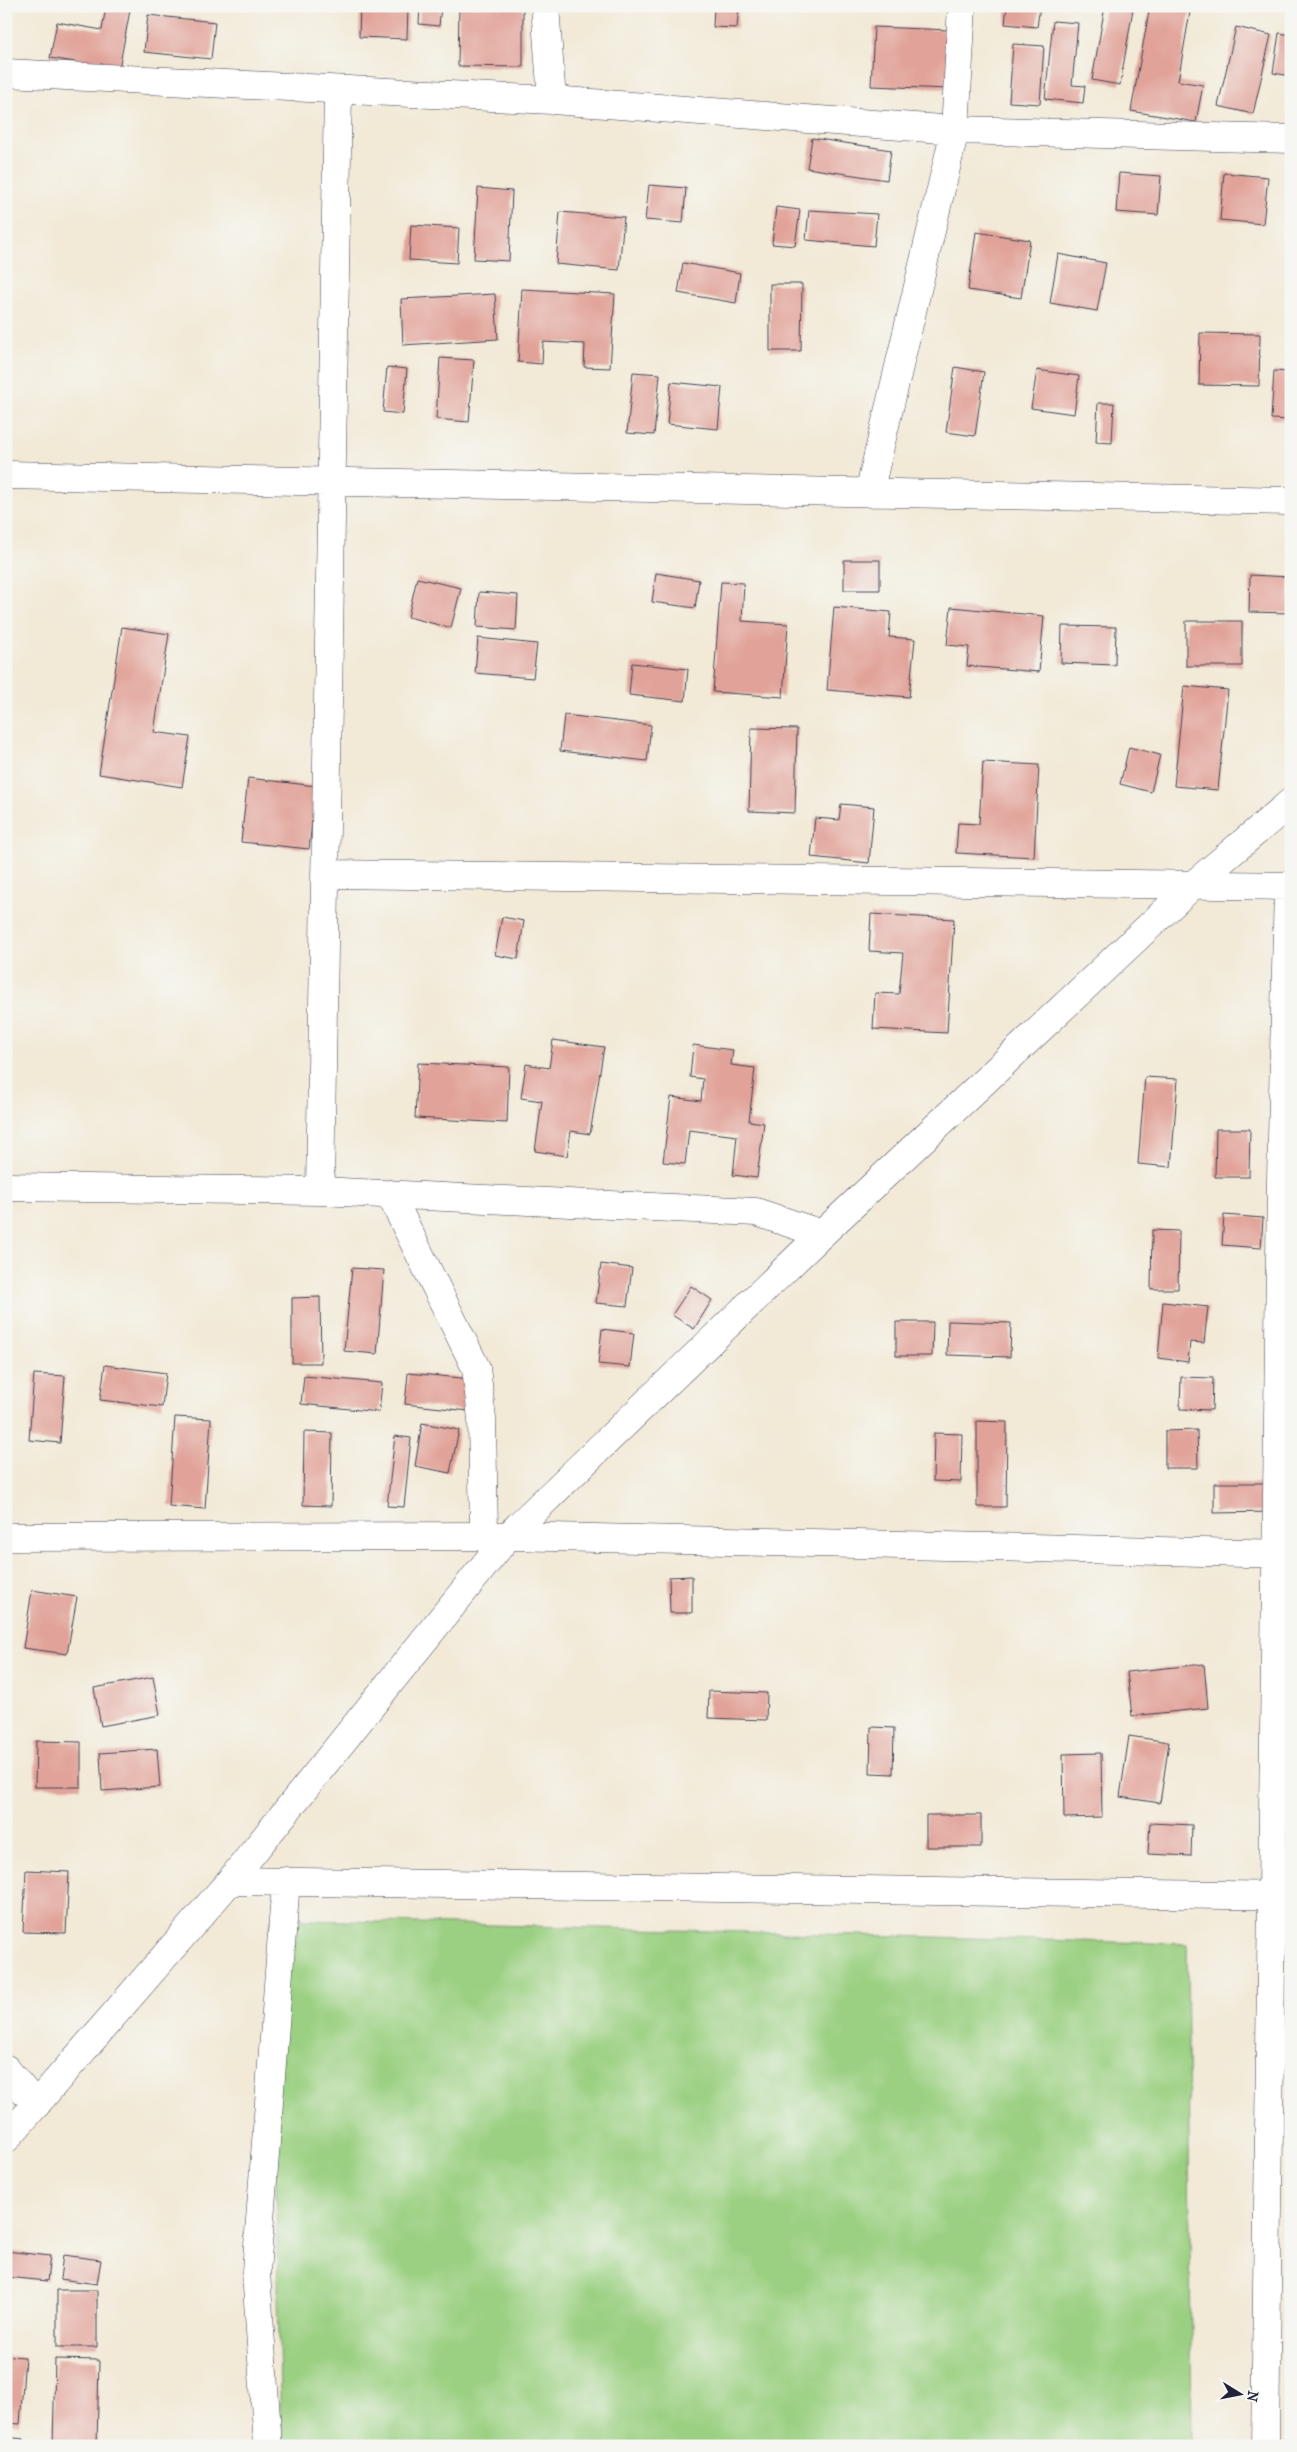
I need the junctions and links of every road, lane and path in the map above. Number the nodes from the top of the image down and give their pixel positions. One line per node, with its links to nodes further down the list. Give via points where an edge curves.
1 (545, 6): 5 (street)
2 (962, 6): 6 (street)
3 (6, 73): 4 (street)
4 (338, 90): 5 (street); 9 (street)
5 (552, 100): 6 (street)
6 (955, 130): 7 (street); 10 (street)
7 (1291, 139)
8 (6, 475): 9 (street)
9 (331, 482): 10 (street); 13 (street)
10 (868, 492): 11 (street)
11 (1291, 500)
12 (1291, 802): 14 (street)
13 (325, 874): 14 (street); 18 (street)
14 (1193, 885): 15 (street); 20 (street)
15 (1289, 886): 16 (street)
16 (1286, 1180): 23 (street)
17 (6, 1187): 18 (street)
18 (320, 1191): 19 (street)
19 (390, 1194): 20 (street, via 756,1212); 21 (street, via 476,1368)
20 (822, 1234): 21 (street)
21 (496, 1535): 22 (street); 23 (street); 24 (street)
22 (6, 1537)
23 (1284, 1553): 26 (street)
24 (230, 1881): 25 (street); 28 (street)
25 (286, 1882): 26 (street); 31 (street, via 256,2272)
26 (1282, 1896): 30 (street)
27 (6, 2069): 28 (street)
28 (36, 2105): 29 (street)
29 (6, 2139)
30 (1280, 2218): 32 (street)
31 (268, 2446)
32 (1265, 2446)

